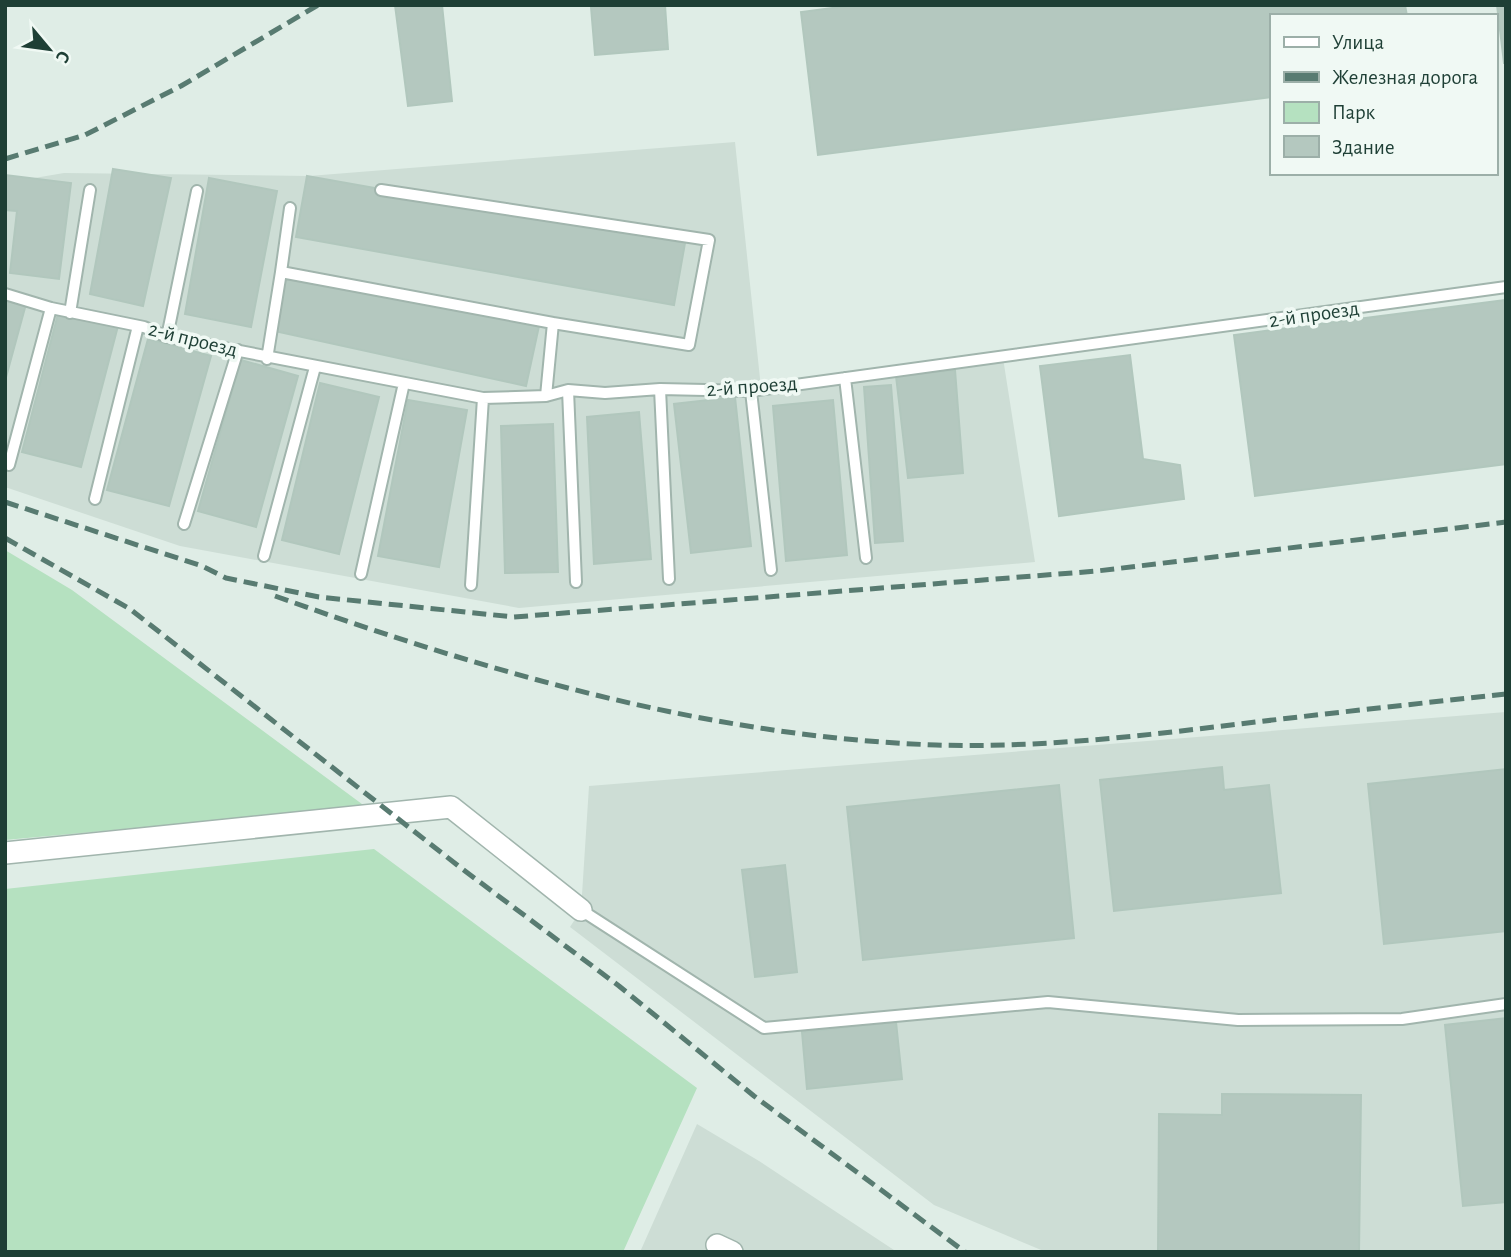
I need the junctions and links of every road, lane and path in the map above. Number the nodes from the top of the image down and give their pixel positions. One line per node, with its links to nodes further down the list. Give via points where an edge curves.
1 (90, 190): 9 (lane)
2 (381, 190): 10 (lane, via 709,240 688,345)
3 (197, 191): 12 (lane)
4 (290, 208): 5 (lane)
5 (281, 272): 10 (lane); 14 (lane)
6 (1506, 287): 16 (lane, 2-й проезд)
7 (5, 294): 8 (lane, 2-й проезд)
8 (51, 309): 9 (lane, 2-й проезд); 23 (lane)
9 (70, 313): 11 (lane, 2-й проезд)
10 (553, 323): 21 (lane)
11 (138, 326): 12 (lane, 2-й проезд); 24 (lane)
12 (167, 337): 13 (lane, 2-й проезд)
13 (238, 350): 14 (lane, 2-й проезд); 25 (lane)
14 (267, 359): 15 (lane, 2-й проезд)
15 (315, 367): 17 (lane, 2-й проезд); 26 (lane)
16 (845, 378): 20 (lane, 2-й проезд); 27 (lane)
17 (404, 383): 22 (lane, 2-й проезд); 29 (lane)
18 (660, 389): 19 (lane, 2-й проезд); 20 (lane, 2-й проезд); 30 (lane)
19 (568, 390): 21 (lane, 2-й проезд); 31 (lane)
20 (751, 391): 28 (lane)
21 (546, 396): 22 (lane, 2-й проезд)
22 (484, 398): 32 (lane)
23 (9, 465)
24 (95, 499)
25 (184, 524)
26 (264, 556)
27 (866, 558)
28 (771, 570)
29 (361, 574)
30 (669, 579)
31 (576, 582)
32 (471, 585)
33 (5, 853): 34 (street, via 451,807)
34 (581, 910): 35 (lane, via 764,1028 1048,1002 1238,1020 1402,1019)
35 (1506, 1004)

